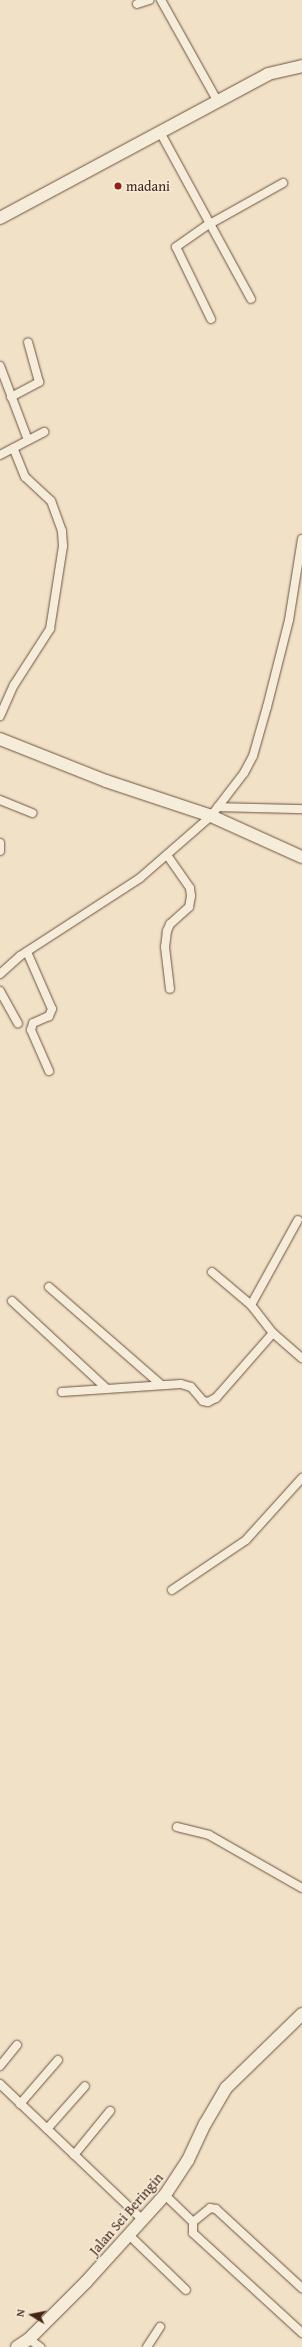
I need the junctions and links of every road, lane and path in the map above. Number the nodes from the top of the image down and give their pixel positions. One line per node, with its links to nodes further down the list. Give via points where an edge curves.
1 (149, 0): 3 (street)
2 (161, 0): 5 (street)
3 (137, 4)
4 (302, 66): 5 (street, via 268,74)
5 (217, 100): 6 (street)
6 (160, 132): 8 (street); 9 (street)
7 (284, 183): 9 (street)
8 (0, 218)
9 (208, 225): 10 (street); 11 (street, via 176,247 176,252)
10 (251, 299)
11 (211, 319)
12 (28, 342): 14 (street, via 39,382)
13 (0, 366): 14 (street)
14 (10, 397): 16 (street)
15 (44, 432): 16 (street)
16 (28, 440): 17 (street)
17 (13, 448): 18 (street); 20 (street, via 25,477 51,501 62,530 63,546 50,629 14,685)
18 (0, 455)
19 (302, 539): 24 (street, via 289,620 260,736 244,773)
20 (0, 716)
21 (0, 739): 24 (street, via 106,781)
22 (0, 800): 25 (street)
23 (302, 809): 24 (street)
24 (214, 812): 28 (street); 29 (street)
25 (33, 813)
26 (0, 843): 27 (street)
27 (0, 851)
28 (167, 855): 30 (street, via 140,878); 32 (street, via 190,888 191,896 189,907 167,931)
29 (302, 857)
30 (27, 952): 31 (street); 35 (street, via 52,1009 49,1016 33,1024 31,1030)
31 (0, 974)
32 (170, 990)
33 (0, 991): 34 (street)
34 (18, 1023)
35 (49, 1071)
36 (298, 1220): 40 (street)
37 (212, 1272): 40 (street)
38 (49, 1287): 43 (street)
39 (12, 1301): 44 (street)
40 (251, 1305): 41 (street)
41 (273, 1333): 42 (street); 43 (street, via 212,1401 203,1401 185,1384)
42 (302, 1358)
43 (160, 1384): 44 (street)
44 (107, 1388): 45 (street)
45 (62, 1392)
46 (302, 1478): 47 (street, via 246,1540)
47 (172, 1590)
48 (176, 1826): 49 (street, via 209,1836)
49 (302, 1888)
50 (302, 2014): 60 (street, Jalan Sei Beringin, via 226,2088 188,2160)
51 (17, 2045): 53 (street)
52 (58, 2060): 56 (street)
53 (0, 2066)
54 (0, 2084): 56 (street)
55 (85, 2086): 58 (street)
56 (20, 2104): 58 (street)
57 (110, 2111): 59 (street)
58 (47, 2129): 59 (street)
59 (74, 2155): 61 (street)
60 (165, 2195): 61 (street, Jalan Sei Beringin); 62 (street)
61 (143, 2220): 63 (street, Jalan Sei Beringin)
62 (193, 2222): 64 (street, via 210,2208 216,2209); 67 (street, via 193,2233)
63 (129, 2235): 65 (street); 68 (street, Jalan Sei Beringin)
64 (302, 2288)
65 (186, 2290)
66 (160, 2327): 71 (street)
67 (302, 2333)
68 (29, 2339): 69 (street, Jalan Sei Beringin); 70 (street)
69 (17, 2347)
70 (40, 2347)
71 (146, 2347)

